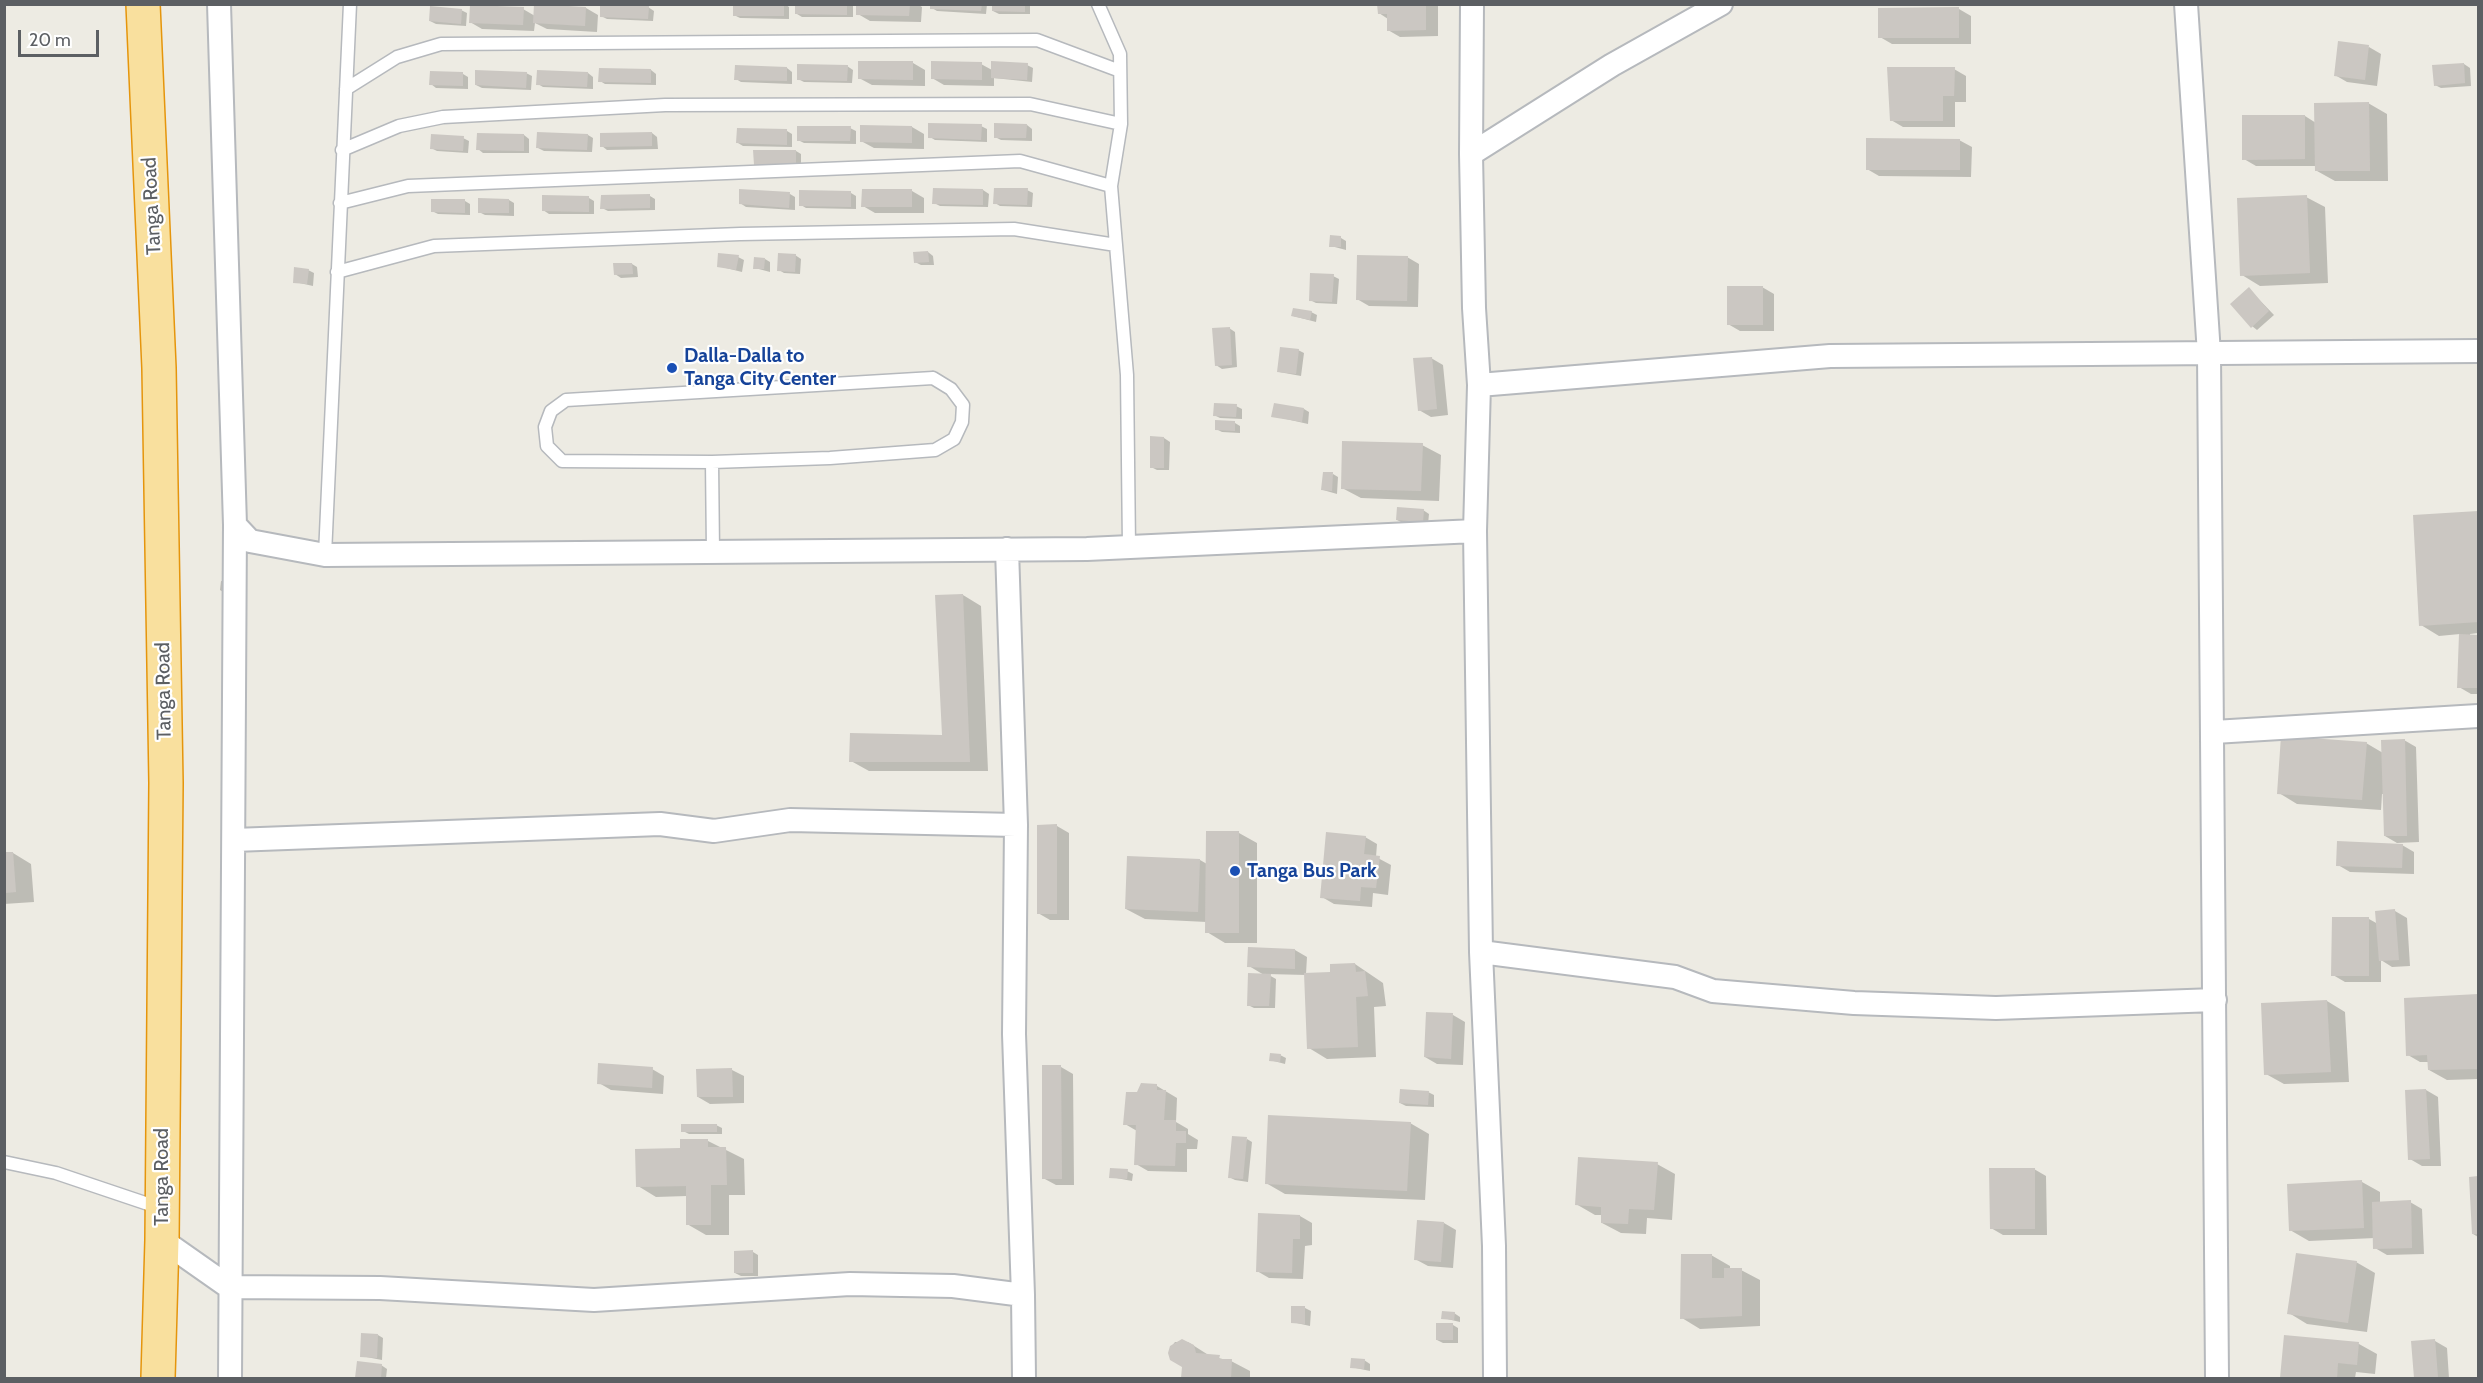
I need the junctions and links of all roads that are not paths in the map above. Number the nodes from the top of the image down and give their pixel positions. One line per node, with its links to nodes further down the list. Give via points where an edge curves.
1 (143, 4): 34 (highway, Tanga Road, via 159,368 166,783)
2 (219, 4): 21 (street)
3 (350, 4): 9 (lane)
4 (1098, 4): 8 (lane, via 1120,54)
5 (1472, 4): 12 (street)
6 (1721, 4): 12 (street, via 1612,65)
7 (2186, 4): 18 (street)
8 (1120, 71): 9 (lane, via 1037,40 441,44 397,57); 10 (lane)
9 (346, 89): 11 (lane)
10 (1121, 124): 11 (lane, via 1030,104 665,105 443,117 399,126); 13 (lane)
11 (342, 150): 14 (lane)
12 (1471, 154): 19 (street)
13 (1111, 186): 14 (lane, via 1020,160 408,186); 15 (lane)
14 (340, 203): 16 (lane)
15 (1116, 245): 16 (lane, via 1014,229 740,234 434,246); 23 (lane, via 1127,375)
16 (337, 272): 26 (lane)
17 (2478, 351): 18 (street)
18 (2209, 354): 19 (street, via 1830,356); 28 (street)
19 (1479, 385): 22 (street)
20 (712, 462): 20 (lane, via 935,450 954,439 962,422 963,405 951,389 933,378 566,400 551,411 545,427 547,446 562,461); 25 (lane)
21 (235, 525): 26 (street, via 250,541); 30 (street)
22 (1475, 531): 23 (street); 31 (street)
23 (1129, 547): 24 (street)
24 (1007, 549): 25 (street); 29 (street)
25 (713, 552): 26 (street)
26 (325, 555)
27 (2478, 716): 28 (street)
28 (2214, 732): 32 (street)
29 (1016, 825): 30 (street, via 790,820 714,831 660,824); 37 (street, via 1014,1034)
30 (234, 840): 36 (street)
31 (1481, 952): 32 (street, via 1675,977 1713,991 1854,1003 1996,1008); 41 (street, via 1494,1246)
32 (2215, 1000): 42 (street)
33 (4, 1162): 34 (lane, via 56,1173)
34 (161, 1208): 35 (highway, Tanga Road)
35 (162, 1240): 36 (street); 38 (highway, Tanga Road)
36 (229, 1287): 37 (street, via 380,1288 594,1300 850,1284 953,1286); 39 (street)
37 (1023, 1295): 40 (street)
38 (159, 1378)
39 (230, 1378)
40 (1024, 1378)
41 (1495, 1378)
42 (2217, 1378)

